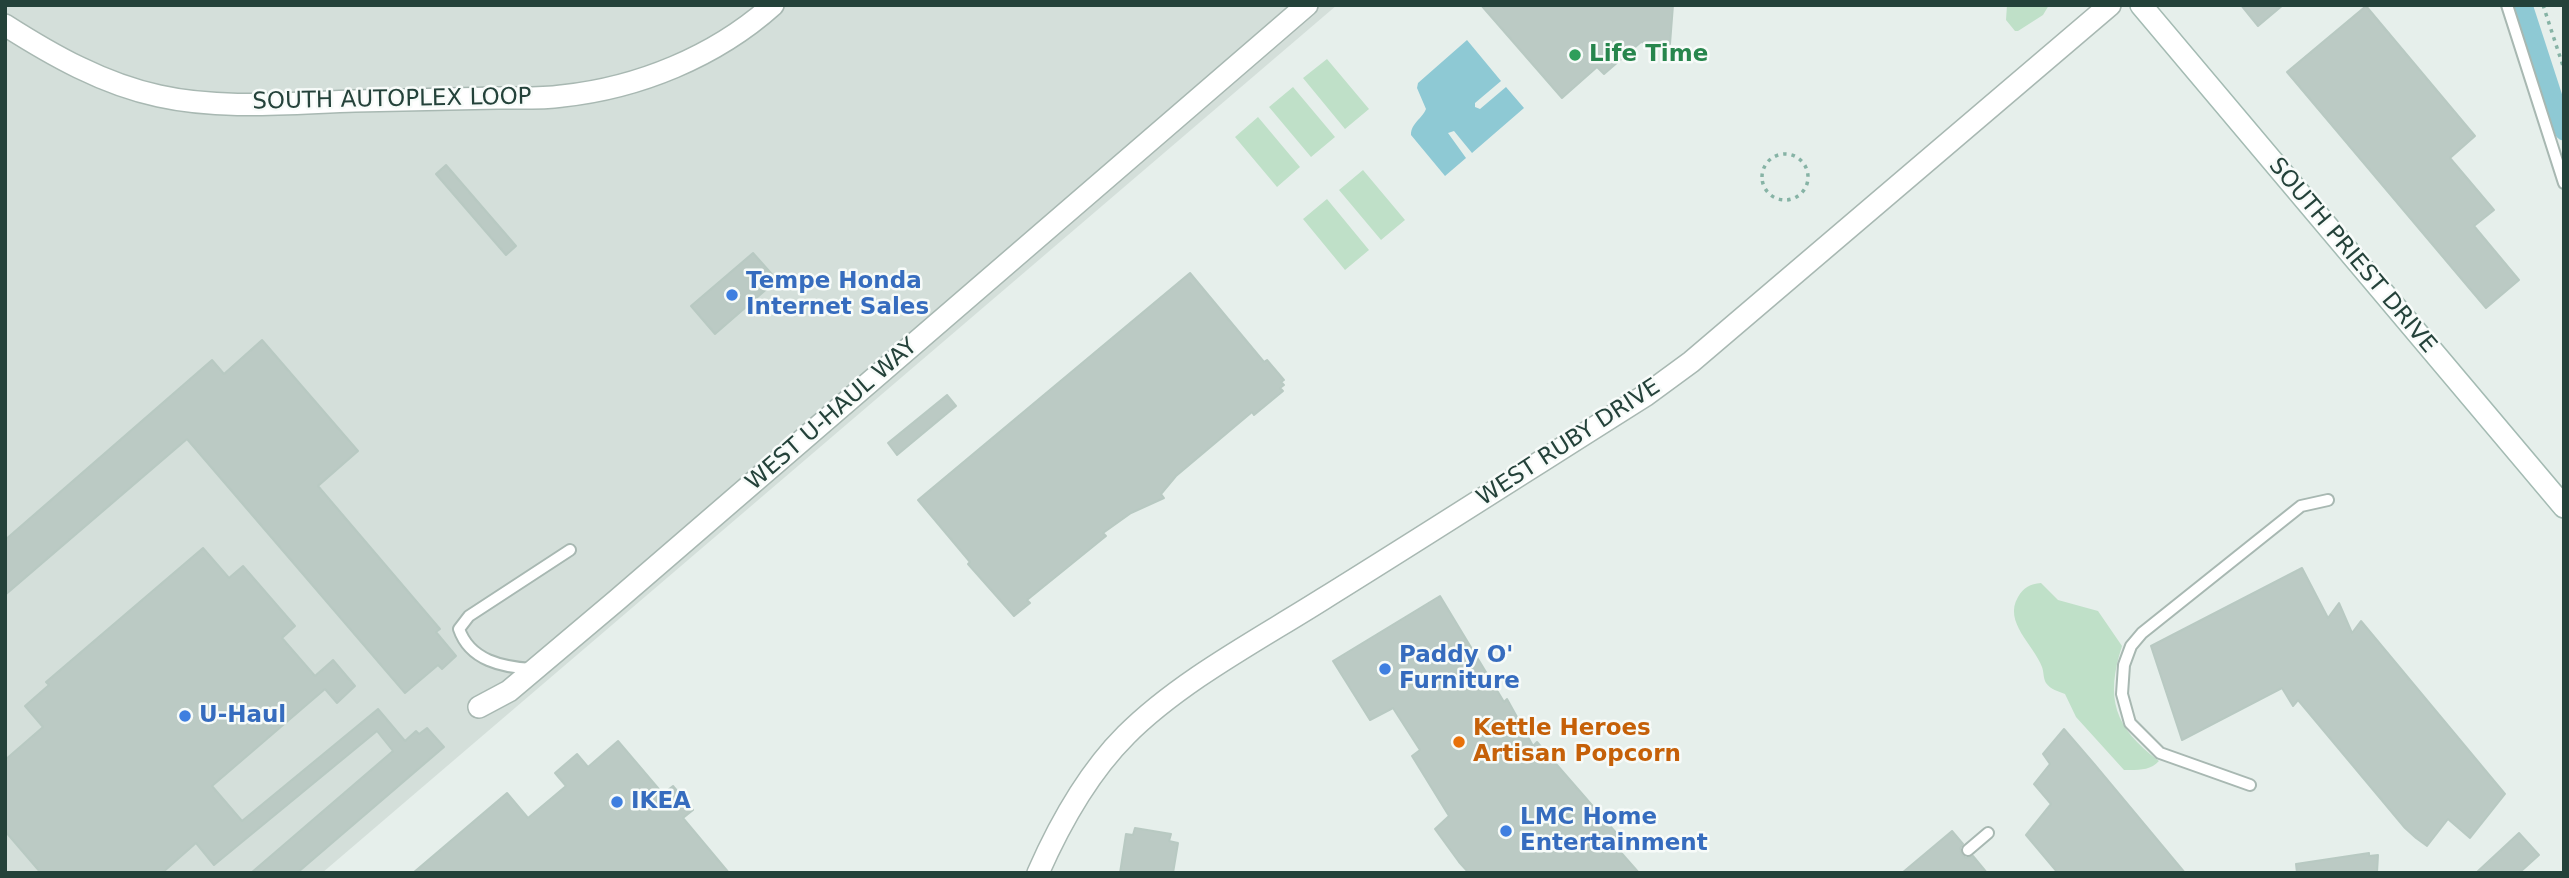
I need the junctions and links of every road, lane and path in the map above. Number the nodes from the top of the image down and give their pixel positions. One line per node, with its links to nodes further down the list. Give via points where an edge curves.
1 (773, 5): 7 (street, SOUTH AUTOPLEX LOOP, via 732,37 670,69 562,96 195,102 157,96 92,74)
2 (1307, 5): 14 (street, WEST U-HAUL WAY)
3 (2110, 5): 19 (street, WEST RUBY DRIVE, via 1691,362 1153,711 1103,760 1059,827)
4 (2141, 5): 12 (street, SOUTH PRIEST DRIVE)
5 (2507, 5): 10 (lane)
6 (2543, 5): 8 (path)
7 (5, 25)
8 (2564, 69)
9 (1773, 158): 9 (path, via 1762,172 1766,192 1779,200 1798,197 1808,181 1806,167 1791,155)
10 (2564, 183)
11 (2328, 500): 16 (lane, via 2301,506 2142,633 2124,665 2122,694 2130,723 2160,753)
12 (2564, 507)
13 (570, 550): 14 (lane, via 469,616 459,629 470,648 486,660)
14 (535, 669): 15 (street, WEST U-HAUL WAY, via 501,697)
15 (479, 707)
16 (2250, 785)
17 (1988, 833): 18 (lane)
18 (1968, 850)
19 (1038, 873)

